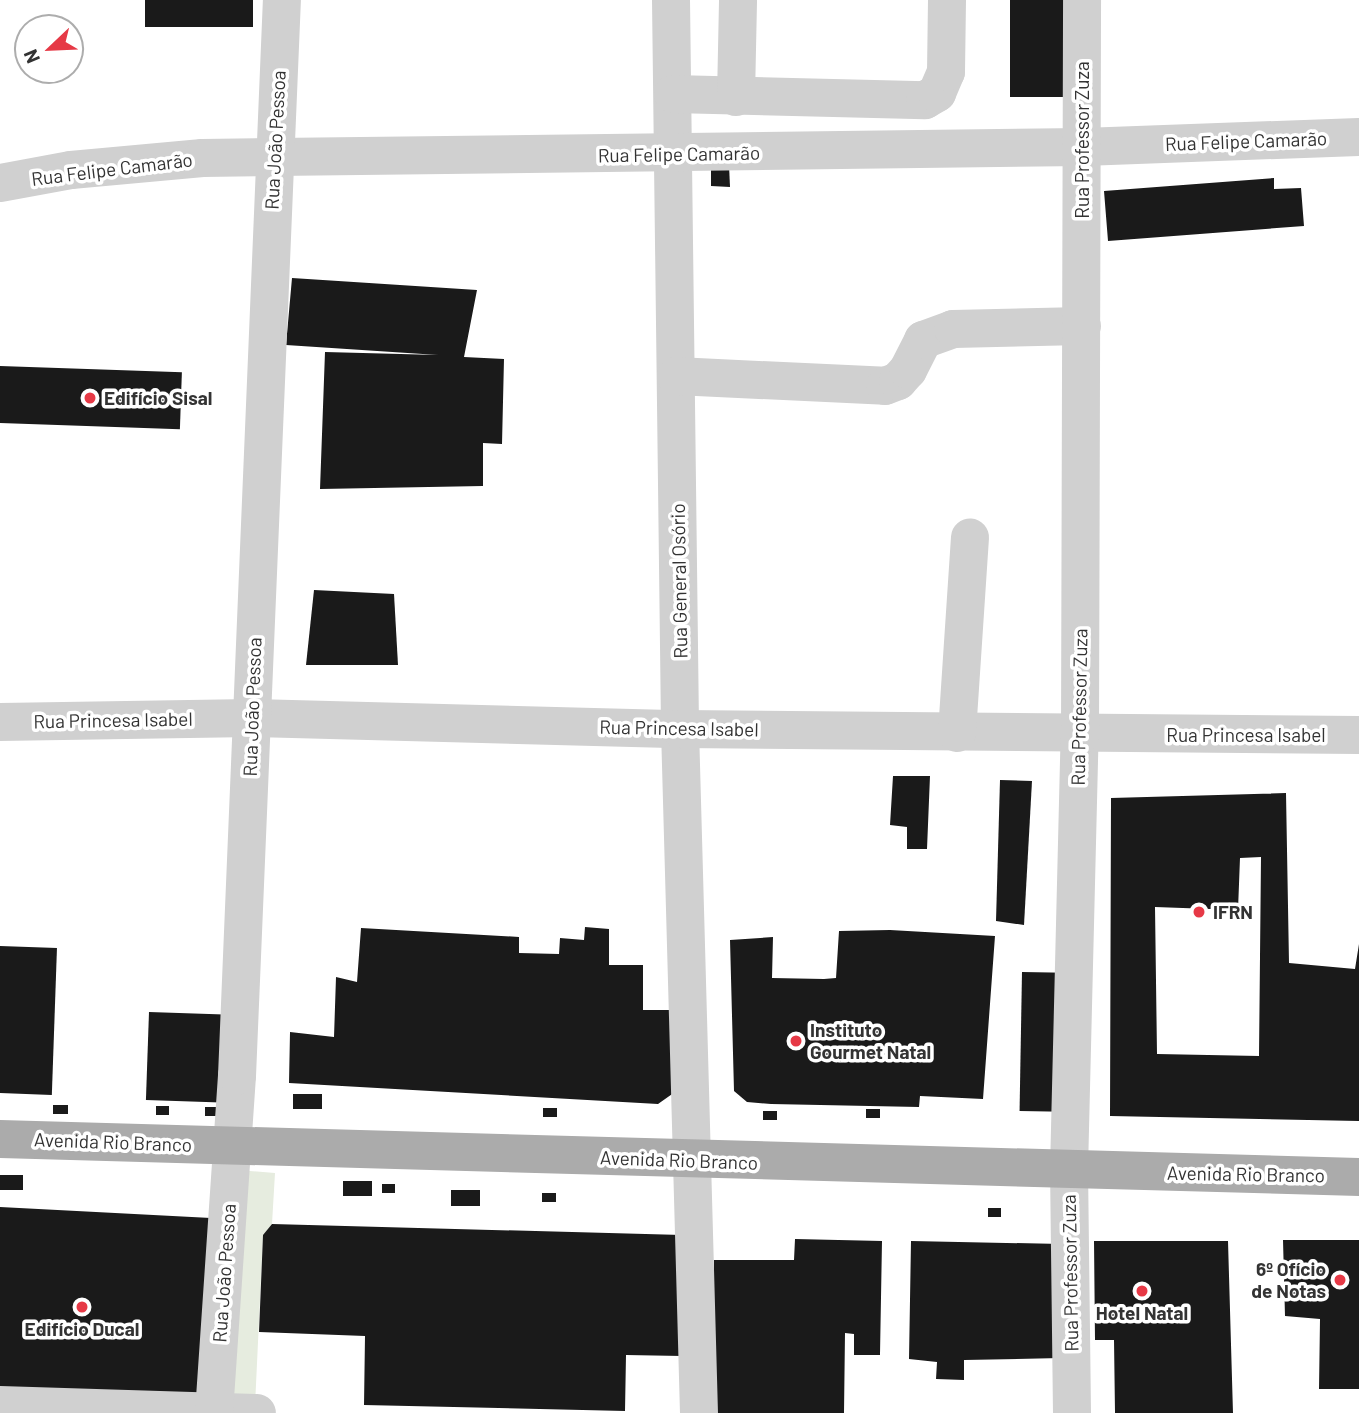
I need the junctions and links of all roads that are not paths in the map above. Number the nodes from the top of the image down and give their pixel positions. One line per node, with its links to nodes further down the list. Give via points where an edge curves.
1 (282, 0): 11 (street, Rua João Pessoa)
2 (671, 0): 6 (street, Rua General Osório)
3 (738, 0): 7 (street)
4 (947, 0): 7 (street, via 946,72 937,93 925,100)
5 (1082, 0): 9 (street, Rua Professor Zuza)
6 (673, 94): 7 (street); 10 (street, Rua General Osório)
7 (736, 97)
8 (1359, 137): 9 (street, Rua Felipe Camarão)
9 (1083, 147): 10 (street, Rua Felipe Camarão); 13 (street, Rua Professor Zuza)
10 (674, 154): 11 (street, Rua Felipe Camarão); 14 (street, Rua General Osório)
11 (274, 156): 12 (street, Rua Felipe Camarão, via 136,163); 16 (street, Rua João Pessoa)
12 (0, 183)
13 (1082, 326): 14 (street, via 946,331 923,340 908,370 885,386); 20 (street, Rua Professor Zuza)
14 (676, 376): 18 (street, Rua General Osório)
15 (970, 537): 19 (street)
16 (253, 718): 17 (street, Rua Princesa Isabel); 18 (street, Rua Princesa Isabel); 23 (street, Rua João Pessoa)
17 (0, 722)
18 (680, 729): 19 (street, Rua Princesa Isabel); 24 (street, Rua General Osório)
19 (957, 733): 20 (street, Rua Princesa Isabel)
20 (1080, 735): 21 (street, Rua Princesa Isabel); 25 (street, Rua Professor Zuza)
21 (1359, 735)
22 (0, 1139): 23 (main road, Avenida Rio Branco)
23 (232, 1146): 24 (main road, Avenida Rio Branco); 28 (street, Rua João Pessoa)
24 (693, 1161): 25 (main road, Avenida Rio Branco); 30 (street, Rua General Osório)
25 (1069, 1170): 26 (main road, Avenida Rio Branco); 31 (street, Rua Professor Zuza)
26 (1359, 1177)
27 (0, 1405): 28 (street)
28 (214, 1412): 29 (street)
29 (257, 1413)
30 (699, 1413)
31 (1072, 1413)

